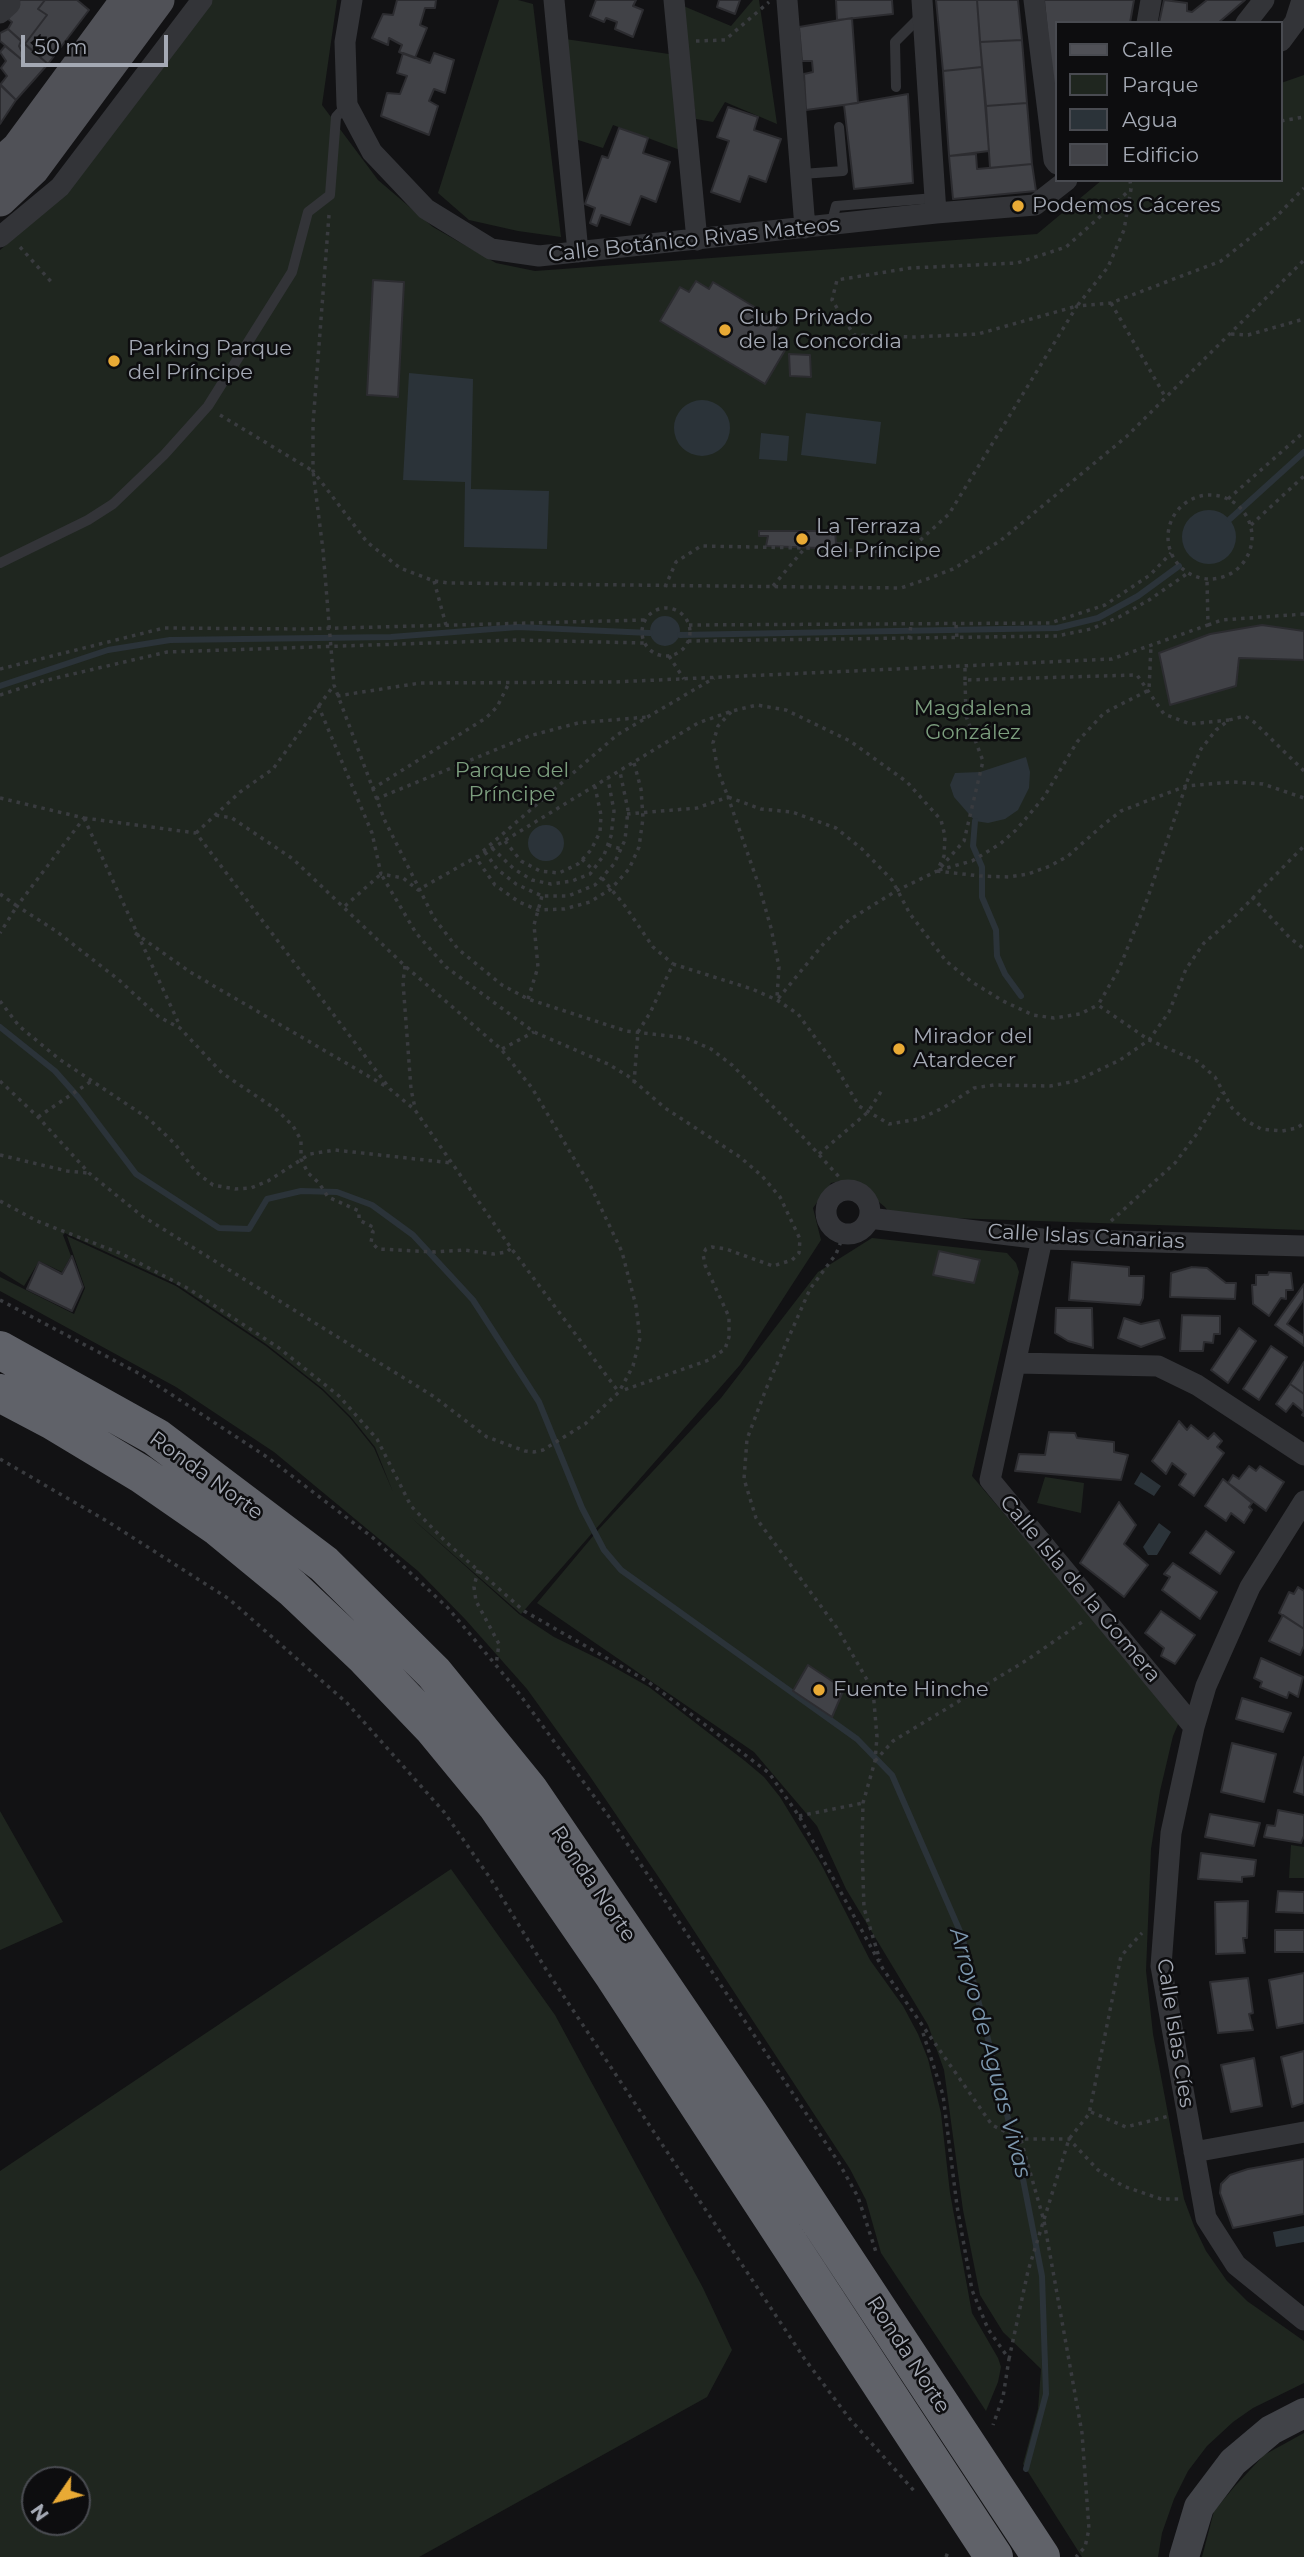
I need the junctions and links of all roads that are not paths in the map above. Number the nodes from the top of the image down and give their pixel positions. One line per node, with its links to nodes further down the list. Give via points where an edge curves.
1 (127, 0): 20 (main road, via 18,148)
2 (158, 0): 23 (main road, via 33,169)
3 (202, 0): 26 (street, via 60,187)
4 (352, 0): 17 (street, via 345,42)
5 (554, 0): 28 (street)
6 (674, 0): 27 (street)
7 (784, 0): 21 (street)
8 (1034, 0): 19 (street)
9 (1151, 0): 13 (street)
10 (1264, 0): 14 (street)
11 (1302, 0): 15 (street, via 1295,22)
12 (922, 7): 16 (lane, via 895,42); 24 (street)
13 (1147, 21)
14 (1248, 21)
15 (1283, 38)
16 (896, 87)
17 (347, 106): 28 (street, Calle Botánico Rivas Mateos, via 372,152 426,209 491,249 539,256); 29 (lane, via 336,117 330,195 308,212 292,272 199,418 113,504)
18 (839, 127): 21 (lane, via 843,171)
19 (1056, 162)
20 (0, 164)
21 (802, 174): 25 (street)
22 (1064, 182): 24 (street, Calle Botánico Rivas Mateos, via 1035,205)
23 (0, 200)
24 (935, 205): 25 (street, Calle Botánico Rivas Mateos)
25 (805, 228): 27 (street, Calle Botánico Rivas Mateos)
26 (2, 236)
27 (697, 240): 28 (street, Calle Botánico Rivas Mateos)
28 (579, 252)
29 (0, 563)
30 (869, 1218): 30 (street, via 867,1200 855,1191 834,1194 825,1214 831,1227 844,1234 858,1232); 31 (street, Calle Islas Canarias)
31 (1042, 1239): 32 (street, Calle Islas Canarias); 34 (street, Calle Isla de la Gomera)
32 (1304, 1246)
33 (0, 1350): 46 (highway, Ronda Norte, via 156,1437 324,1564 434,1672 529,1790)
34 (1016, 1363): 36 (street, via 1158,1366 1197,1385); 39 (street, Calle Isla de la Gomera, via 990,1480)
35 (0, 1393): 45 (highway, Ronda Norte, via 130,1467 219,1528 301,1597 432,1727 497,1806 614,1976)
36 (1304, 1455)
37 (1304, 1501): 38 (street, Calle Islas Cíes, via 1250,1587)
38 (1206, 1686): 39 (street); 40 (street, Calle Islas Cíes)
39 (1171, 1697): 40 (street, Calle Isla de la Gomera)
40 (1194, 1727): 42 (street, Calle Islas Cíes, via 1171,1833 1161,1966)
41 (1304, 2132): 42 (street)
42 (1194, 2151): 43 (street, Calle Islas Cíes, via 1206,2218 1236,2265)
43 (1299, 2313)
44 (1304, 2413): 47 (main road, via 1271,2430 1233,2462 1199,2507)
45 (994, 2557)
46 (1041, 2557)
47 (1184, 2557)

